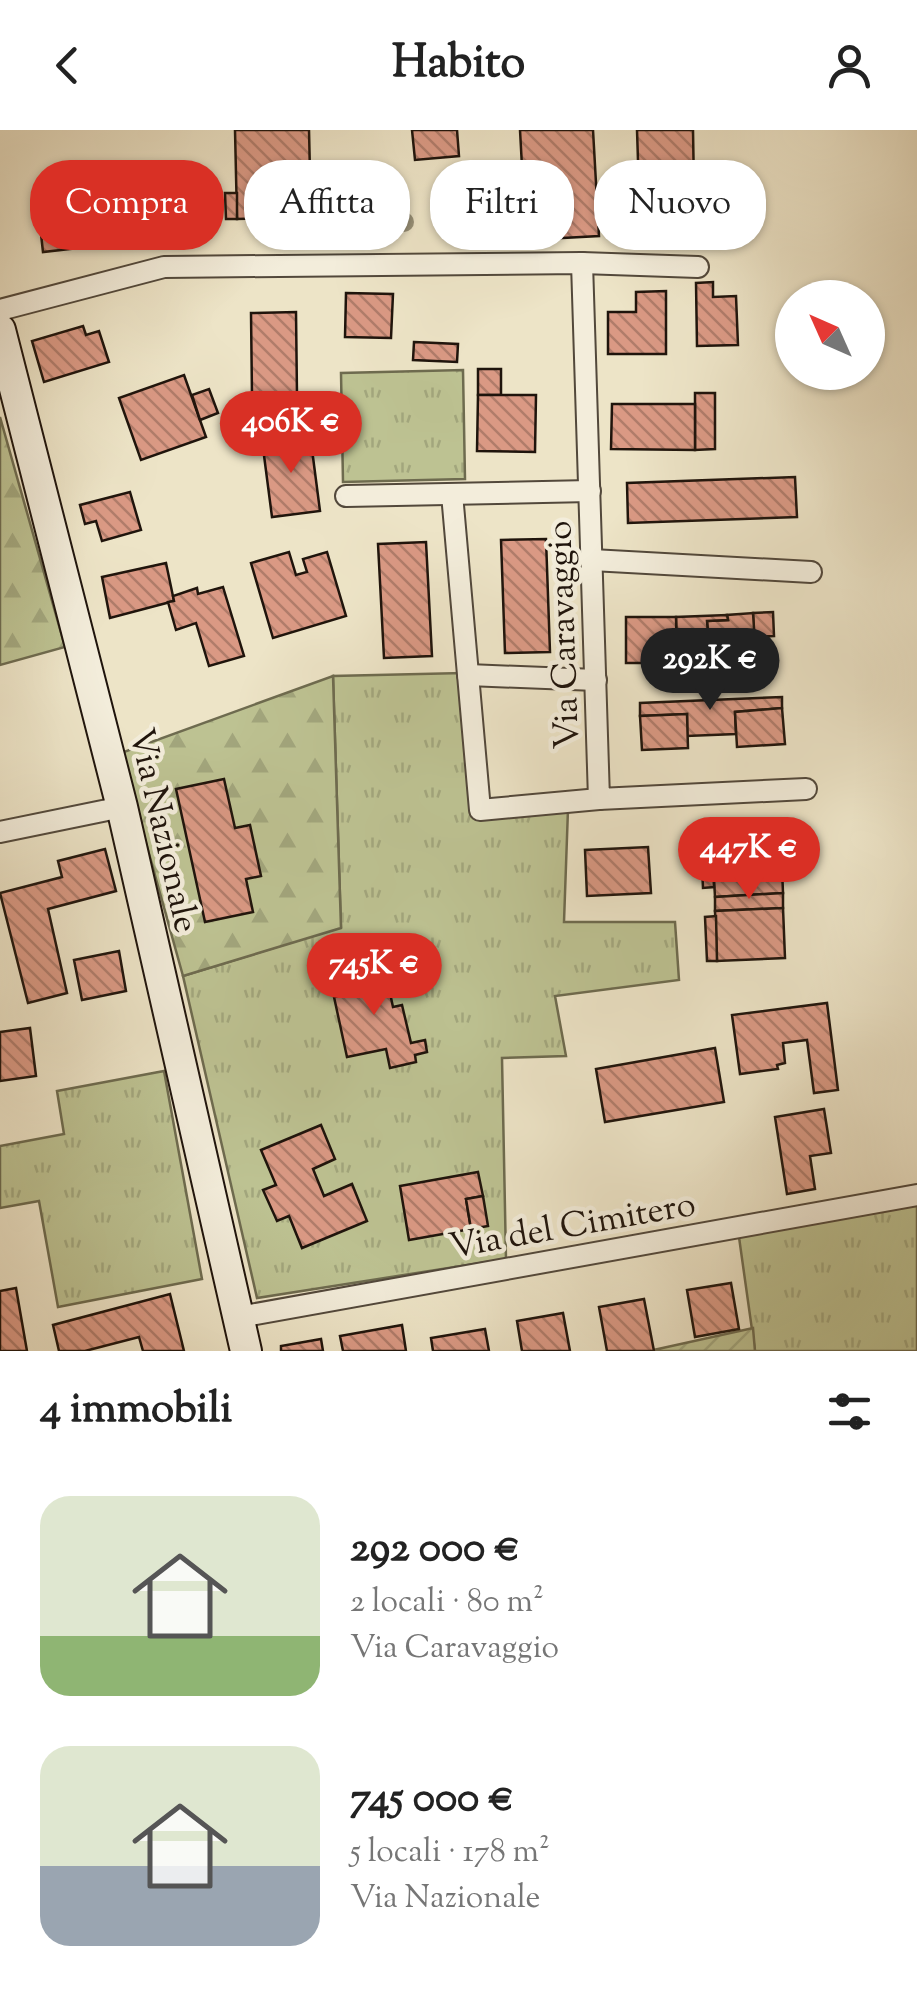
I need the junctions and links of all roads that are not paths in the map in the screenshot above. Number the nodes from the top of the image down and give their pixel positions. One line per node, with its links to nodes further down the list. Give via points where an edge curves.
1 (582, 263): 2 (street); 3 (street, via 164,266); 5 (street, Via Caravaggio)
2 (698, 267)
3 (0, 310)
4 (0, 330): 14 (main road, Via Nazionale)
5 (590, 491): 6 (street); 8 (street, Via Caravaggio)
6 (452, 494): 7 (street); 10 (street)
7 (346, 496)
8 (592, 560): 9 (street); 11 (street, Via Caravaggio)
9 (811, 572)
10 (468, 674): 11 (street); 13 (street, via 480,810)
11 (596, 680): 13 (street, Via Caravaggio)
12 (806, 789): 13 (street, Via Caravaggio)
13 (599, 799)
14 (122, 808): 15 (street); 17 (main road, Via Nazionale)
15 (0, 832)
16 (917, 1196): 17 (street, Via del Cimitero)
17 (239, 1317): 18 (main road, Via Nazionale)
18 (246, 1351)

